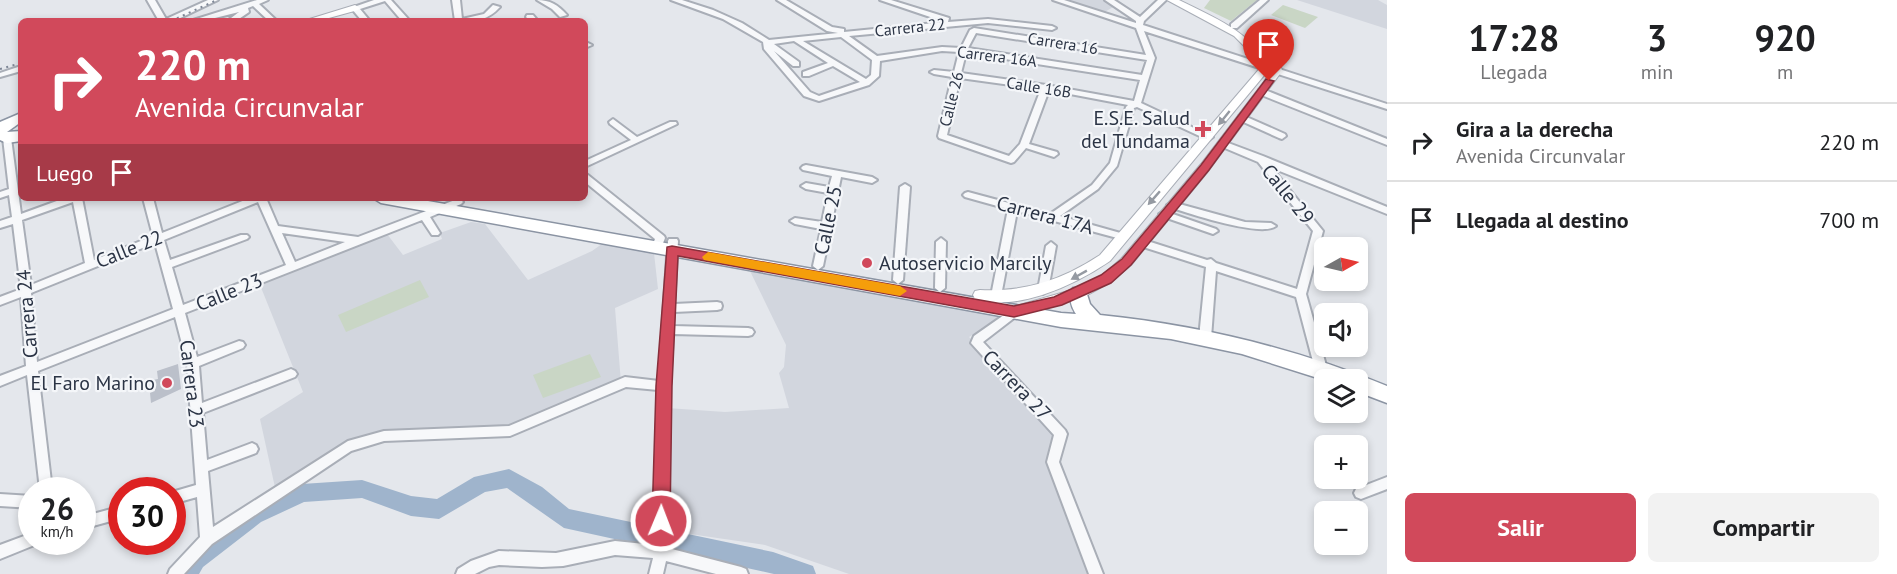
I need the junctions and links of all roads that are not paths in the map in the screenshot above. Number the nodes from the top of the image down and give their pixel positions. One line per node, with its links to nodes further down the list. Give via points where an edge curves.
1 (151, 0): 24 (street)
2 (214, 0): 25 (street)
3 (264, 0): 18 (street)
4 (338, 0): 20 (main road)
5 (382, 0): 20 (street)
6 (387, 0): 32 (street)
7 (456, 0): 33 (street)
8 (541, 0): 23 (street)
9 (675, 0): 19 (street)
10 (781, 0): 41 (street)
11 (884, 0): 35 (street)
12 (1057, 0): 37 (street)
13 (1109, 0): 37 (street)
14 (1162, 0): 37 (street)
15 (1172, 0): 50 (main road, via 1242,38 1255,48)
16 (1184, 0): 38 (main road)
17 (1264, 0): 38 (street)
18 (256, 2): 22 (street); 28 (street); 29 (street)
19 (688, 2): 43 (street, via 739,22)
20 (350, 6): 30 (main road); 31 (street)
21 (496, 7): 34 (street, via 486,16)
22 (227, 12): 26 (street); 27 (street)
23 (563, 15)
24 (164, 18)
25 (173, 18)
26 (189, 18)
27 (205, 18)
28 (235, 18)
29 (270, 18)
30 (316, 18)
31 (363, 18)
32 (403, 18)
33 (460, 18)
34 (476, 18)
35 (952, 22): 36 (street, Carrera 22); 41 (street, Carrera 22)
36 (966, 22): 39 (street, Carrera 22); 40 (street)
37 (1139, 23): 46 (street); 50 (street)
38 (1234, 26): 52 (main road, via 1265,47)
39 (1052, 28)
40 (974, 30): 45 (street, Calle 26); 46 (street, Carrera 16)
41 (845, 34): 42 (street, Carrera 22); 47 (street)
42 (796, 39): 43 (street, Carrera 22); 44 (street); 48 (street)
43 (767, 42): 44 (street); 58 (street, via 767,47 807,94 819,99)
44 (777, 49): 49 (street)
45 (963, 50): 47 (street, Carrera 16A); 56 (street, Calle 26); 57 (street, Carrera 16A)
46 (1151, 58): 57 (street)
47 (876, 59): 58 (street, via 875,76)
48 (834, 63): 54 (street); 58 (street)
49 (796, 64)
50 (1266, 67): 52 (street); 68 (main road, one-way to 68)
51 (18, 70): 55 (street)
52 (1277, 71): 60 (main road); 62 (street)
53 (934, 72): 56 (street, Calle 16B)
54 (806, 74)
55 (0, 75)
56 (956, 76): 59 (street, Calle 16B); 72 (street, Calle 26, via 942,136 1011,160)
57 (1146, 78): 61 (street)
58 (866, 83)
59 (1046, 87): 61 (street, Calle 16B); 72 (street)
60 (1262, 92): 63 (main road); 70 (street)
61 (1137, 104): 68 (street, Calle 16B); 100 (street, via 1130,107 1114,164 1095,187)
62 (1387, 108)
63 (1242, 118): 67 (street); 71 (main road)
64 (614, 122): 69 (street)
65 (673, 124): 69 (street)
66 (8, 126): 84 (street, Carrera 24)
67 (1281, 136)
68 (1209, 137): 75 (main road)
69 (636, 140): 76 (street)
70 (1387, 142)
71 (1222, 144): 74 (street); 77 (main road)
72 (1024, 145): 73 (street)
73 (1054, 154)
74 (1260, 158): 99 (street); 127 (street, Calle 29, via 1318,231)
75 (1188, 160): 77 (main road); 109 (main road, one-way to 109)
76 (588, 163)
77 (1205, 167): 98 (main road)
78 (806, 168): 79 (street)
79 (837, 174): 81 (street); 86 (street, Calle 25)
80 (588, 180): 85 (street)
81 (872, 180)
82 (806, 186): 86 (street)
83 (905, 187): 123 (street)
84 (13, 191): 88 (street); 101 (street, Carrera 24)
85 (600, 191): 87 (street); 115 (street)
86 (834, 191): 104 (street, Calle 25)
87 (588, 192)
88 (0, 195)
89 (968, 195): 97 (street, Carrera 17A)
90 (67, 201): 101 (street)
91 (76, 201): 119 (street)
92 (149, 201): 110 (street, Carrera 23)
93 (252, 201): 110 (street, Calle 22)
94 (261, 201): 106 (street)
95 (398, 201): 96 (highway)
96 (433, 207): 108 (street); 112 (street, Calle 23); 115 (highway); 115 (highway, via 458,202)
97 (1013, 207): 100 (street, Carrera 17A); 129 (street)
98 (1168, 209): 105 (street, via 1245,225); 107 (street); 114 (main road)
99 (1387, 211)
100 (1052, 218): 109 (street, Carrera 17A)
101 (16, 219): 103 (street); 125 (street, Carrera 24)
102 (795, 221): 104 (street)
103 (0, 225)
104 (826, 226): 121 (street, Calle 25)
105 (1271, 226)
106 (275, 230): 112 (street); 122 (street)
107 (1213, 231)
108 (435, 234)
109 (1121, 236): 128 (main road, one-way to 128, via 1105,258)
110 (159, 237): 119 (street, Calle 22); 120 (street, Carrera 23)
111 (244, 237): 120 (street)
112 (358, 241): 122 (street, Calle 23)
113 (941, 242): 124 (street)
114 (1141, 243): 118 (street); 126 (main road, via 1113,273)
115 (666, 244): 117 (highway); 132 (street)
116 (1051, 246): 128 (street)
117 (714, 253): 121 (highway); 129 (highway)
118 (1211, 263): 127 (street); 138 (street)
119 (90, 265): 125 (street, Calle 22)
120 (167, 265): 133 (street, Carrera 23)
121 (818, 266): 123 (highway)
122 (292, 267): 133 (street, Calle 23)
123 (898, 280): 124 (highway)
124 (940, 288): 129 (highway)
125 (26, 290): 130 (street, Calle 22); 141 (street, Carrera 24)
126 (1079, 293): 128 (main road); 135 (highway, via 1081,307)
127 (1301, 294): 142 (street)
128 (1040, 298): 129 (highway); 134 (main road); 135 (highway)
129 (985, 299): 134 (highway)
130 (0, 301)
131 (717, 306): 132 (street)
132 (669, 308): 136 (street)
133 (181, 311): 140 (street, Carrera 23); 141 (street, Calle 23)
134 (1014, 312): 135 (highway); 164 (street, Carrera 27, via 977,343 1061,434 1053,462)
135 (1094, 321): 138 (highway)
136 (667, 330): 137 (street); 145 (street)
137 (748, 332)
138 (1205, 338): 142 (highway)
139 (239, 345): 140 (street)
140 (194, 363): 146 (street, Carrera 23)
141 (32, 368): 144 (street, Calle 23); 149 (street, Carrera 24)
142 (1321, 369)
143 (291, 374): 146 (street)
144 (0, 381)
145 (664, 386): 156 (street, via 625,381 510,431 384,436 348,446); 158 (street)
146 (197, 410): 148 (street, Carrera 23)
147 (252, 449): 148 (street)
148 (202, 468): 151 (street, Carrera 23)
149 (45, 477)
150 (1387, 483): 152 (street)
151 (203, 489): 153 (street); 156 (street, Carrera 23)
152 (1361, 493)
153 (186, 494)
154 (0, 500): 155 (street)
155 (18, 501)
156 (207, 539): 160 (street)
157 (18, 545): 159 (street)
158 (661, 550): 161 (street, via 616,548 556,560 500,556); 162 (street); 163 (street)
159 (0, 552)
160 (175, 574)
161 (464, 574)
162 (656, 574)
163 (741, 574)
164 (1096, 574)

